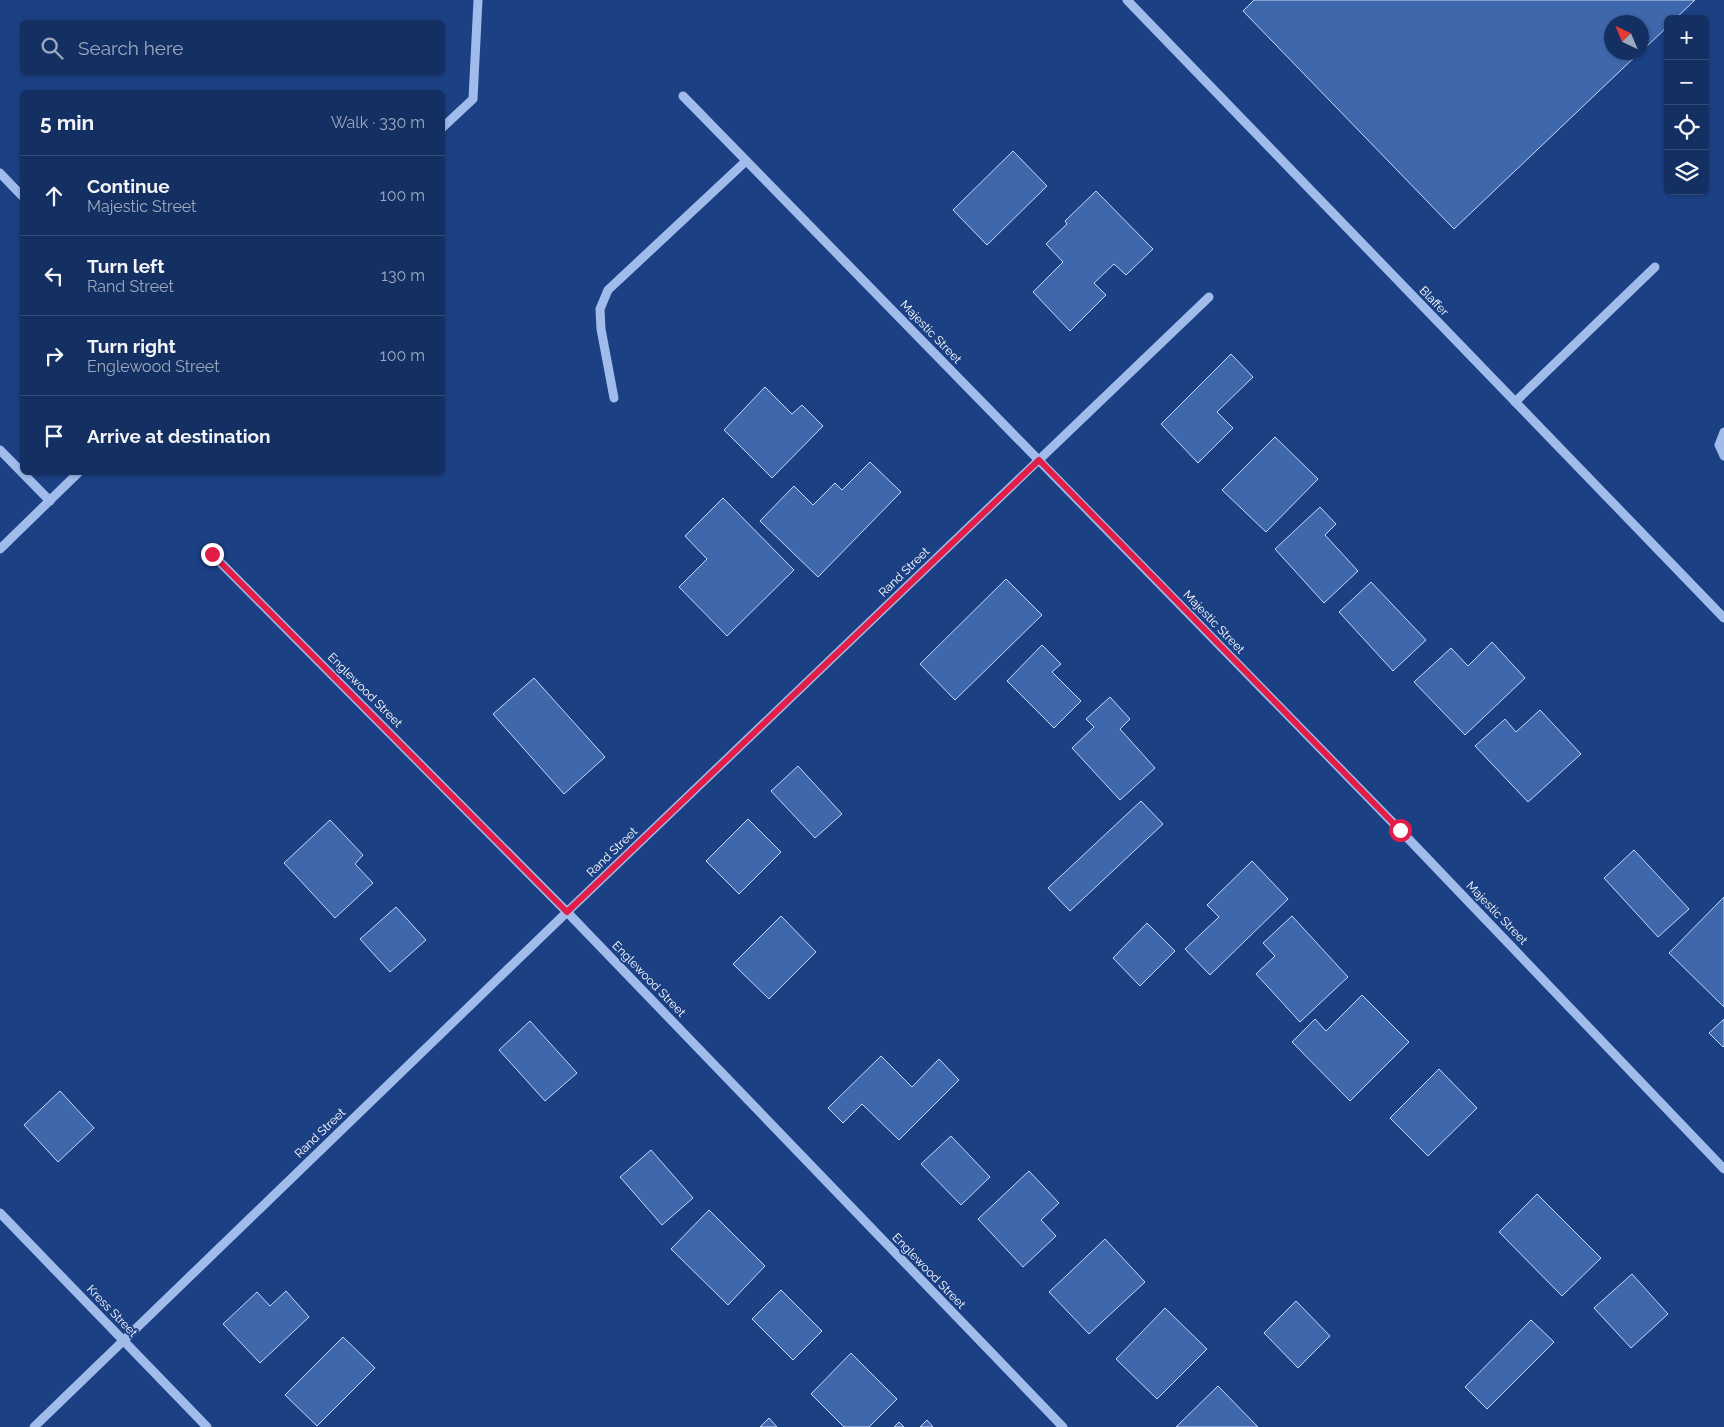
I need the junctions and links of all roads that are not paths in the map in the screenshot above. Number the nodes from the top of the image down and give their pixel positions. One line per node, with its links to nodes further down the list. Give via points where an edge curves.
1 (479, 0): 4 (street, via 473,99)
2 (1128, 0): 11 (street, Blaffer)
3 (683, 96): 5 (street, Majestic Street)
4 (445, 125)
5 (746, 161): 10 (street, via 608,290 600,309 601,329); 15 (street, Majestic Street)
6 (0, 173): 7 (street)
7 (20, 194)
8 (1655, 267): 11 (street)
9 (1209, 297): 15 (street, Rand Street)
10 (614, 398)
11 (1515, 402): 22 (street, Blaffer)
12 (1724, 432): 14 (street, via 1720,445)
13 (0, 450): 16 (street)
14 (1724, 456)
15 (1039, 460): 23 (street, Rand Street); 24 (street, Majestic Street, via 1394,823)
16 (20, 470)
17 (25, 475): 19 (street)
18 (77, 475): 19 (street)
19 (50, 501): 20 (street)
20 (0, 549)
21 (212, 554): 23 (street, Englewood Street)
22 (1724, 618)
23 (567, 912): 26 (street, Rand Street); 29 (street, Englewood Street)
24 (1724, 1169)
25 (0, 1213): 26 (street, Kress Street)
26 (123, 1340): 27 (street, Rand Street); 28 (street, Kress Street)
27 (34, 1427)
28 (207, 1427)
29 (1063, 1427)

